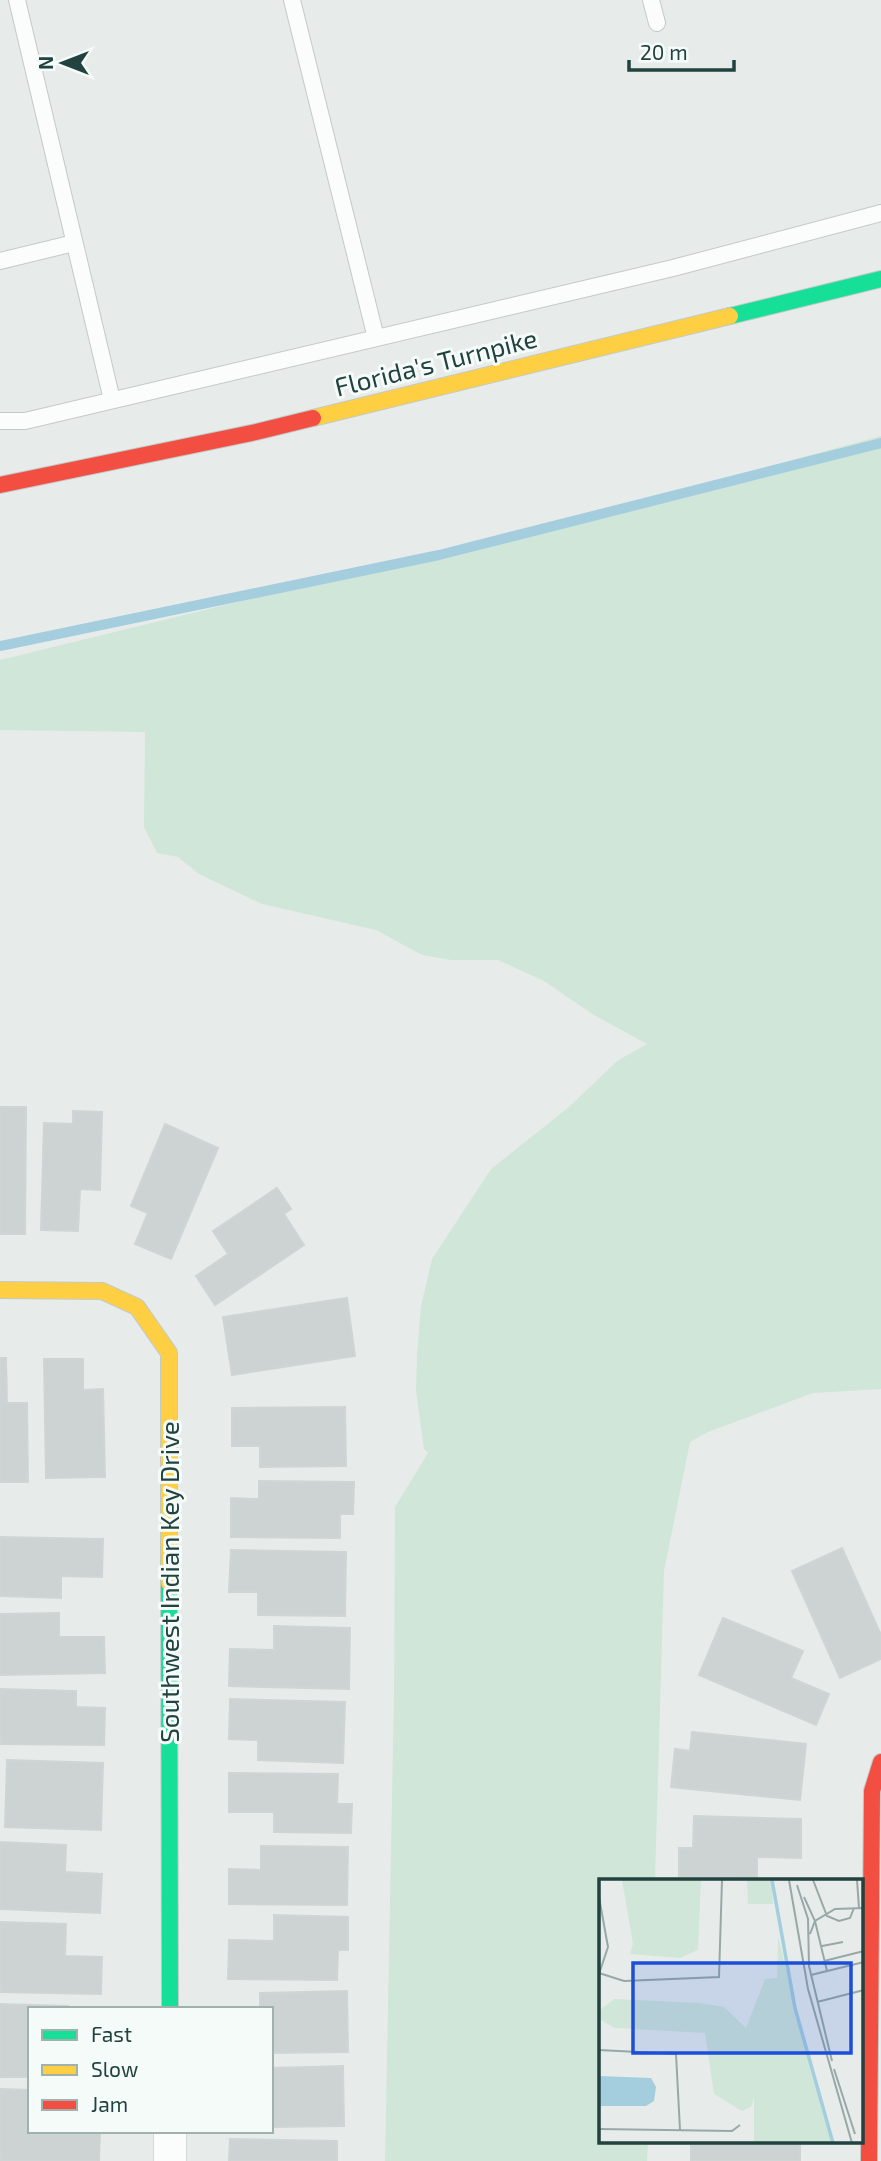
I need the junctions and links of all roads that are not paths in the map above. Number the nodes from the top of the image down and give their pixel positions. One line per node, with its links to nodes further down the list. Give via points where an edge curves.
1 (16, 0): 6 (lane)
2 (292, 0): 9 (lane)
3 (651, 0): 4 (lane)
4 (657, 23)
5 (881, 213): 9 (lane)
6 (74, 243): 7 (lane); 10 (lane)
7 (0, 261)
8 (881, 279): 12 (main road, Florida's Turnpike, via 256,432)
9 (376, 338): 10 (lane)
10 (112, 400): 11 (lane, via 25,421)
11 (0, 421)
12 (0, 485)
13 (0, 1290): 15 (main road, Southwest Indian Key Drive, via 102,1291 138,1307 169,1353)
14 (881, 1762): 18 (main road, via 872,1791)
15 (170, 2007)
16 (170, 2133): 17 (street)
17 (170, 2161)
18 (869, 2161)

